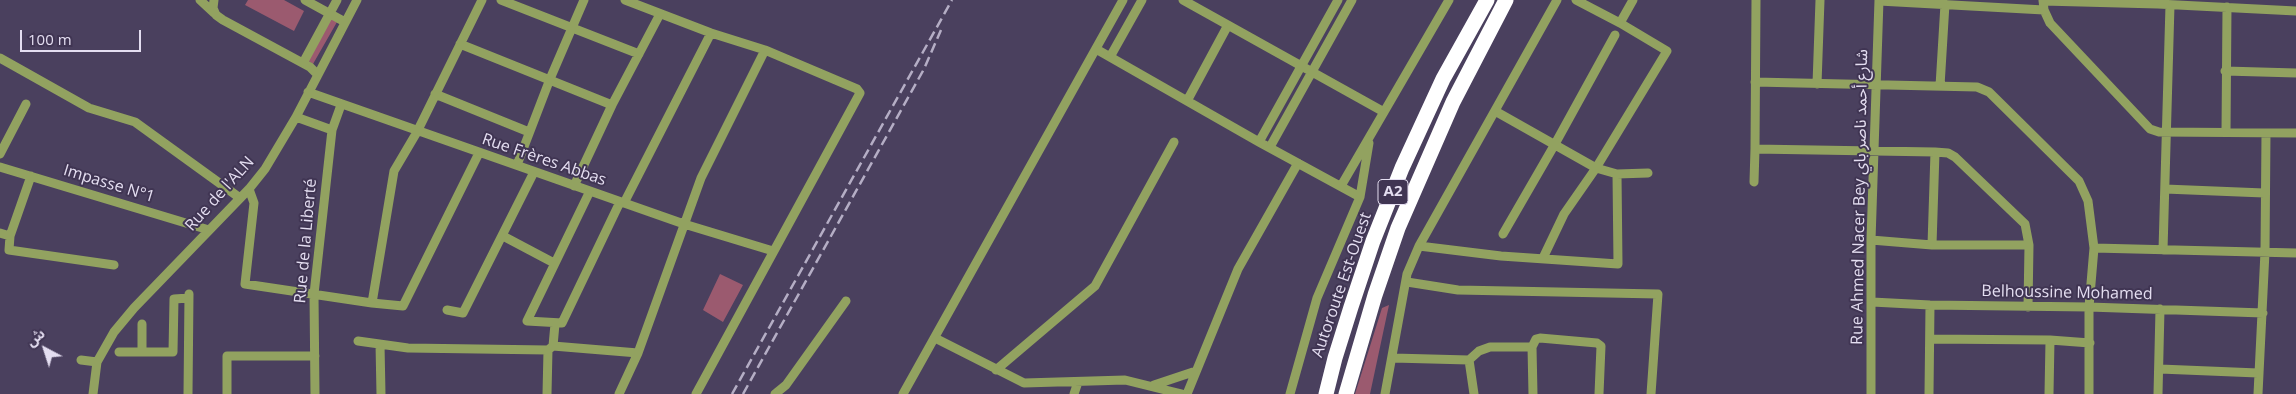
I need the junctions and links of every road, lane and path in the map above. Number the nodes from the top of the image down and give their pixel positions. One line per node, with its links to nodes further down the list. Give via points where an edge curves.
1 (200, 0): 31 (street)
2 (214, 0): 31 (street, via 212,8)
3 (305, 0): 29 (street)
4 (337, 0): 29 (street)
5 (357, 0): 32 (street, Rue de l'ALN)
6 (482, 0): 38 (street)
7 (501, 0): 35 (street)
8 (584, 0): 35 (street)
9 (625, 0): 30 (street)
10 (1123, 0): 39 (street)
11 (1142, 0): 42 (street)
12 (1183, 0): 34 (street)
13 (1338, 0): 45 (street)
14 (1352, 0): 47 (street)
15 (1487, 0): 168 (highway, Autoroute Est-Ouest / A2, via 1444,79 1402,168 1354,298)
16 (1506, 0): 169 (highway, A2, via 1453,102 1398,228 1374,295)
17 (1557, 0): 61 (street)
18 (1576, 0): 33 (street)
19 (1633, 0): 33 (street)
20 (1756, 0): 51 (street)
21 (1820, 0): 52 (street)
22 (1879, 0): 24 (street); 53 (street, Rue Ahmed Nacer Bey شارع أحمد ناصر باي)
23 (1447, 1): 62 (street)
24 (1945, 4): 25 (street); 54 (street)
25 (2044, 4): 26 (street); 67 (street, via 2050,23 2142,124 2154,131)
26 (2170, 5): 27 (street); 67 (street)
27 (2227, 7): 28 (street); 46 (street)
28 (2296, 11)
29 (329, 13): 32 (street); 44 (street)
30 (660, 14): 36 (street); 41 (street)
31 (216, 15): 44 (street)
32 (345, 22): 49 (street, Rue de l'ALN)
33 (1620, 23): 84 (street, via 1667,51)
34 (1228, 25): 45 (street); 57 (street)
35 (572, 28): 41 (street); 50 (street)
36 (711, 33): 40 (street); 98 (street)
37 (1615, 35): 74 (street)
38 (460, 44): 50 (street); 56 (street)
39 (1096, 49): 42 (street); 130 (street)
40 (765, 50): 99 (street, via 701,178); 111 (street, via 860,93)
41 (639, 54): 60 (street)
42 (1110, 57): 57 (street)
43 (0, 58): 97 (street, via 89,108 135,122)
44 (303, 62): 49 (street)
45 (1301, 66): 47 (street); 73 (street)
46 (2225, 70): 48 (street); 68 (street)
47 (1312, 72): 62 (street); 75 (street)
48 (2296, 73)
49 (317, 74): 55 (street, Rue de l'ALN)
50 (550, 79): 60 (street); 66 (street)
51 (1754, 82): 52 (street); 76 (street)
52 (1817, 84): 53 (street)
53 (1876, 86): 54 (street); 77 (street, Rue Ahmed Nacer Bey شارع أحمد ناصر باي)
54 (1940, 86): 109 (street, via 1985,90 2079,181 2088,201)
55 (308, 92): 59 (street, Rue Frères Abbas); 63 (street, Rue de l'ALN)
56 (435, 94): 65 (street); 66 (street)
57 (1187, 101): 73 (street)
58 (26, 104): 80 (street)
59 (341, 104): 64 (street, Rue de la Liberté); 65 (street, Rue Frères Abbas)
60 (612, 105): 90 (street)
61 (1494, 111): 74 (street); 108 (street)
62 (1384, 112): 71 (street)
63 (296, 117): 64 (street); 92 (street, Rue de l'ALN)
64 (332, 130): 118 (street, Rue de la Liberté)
65 (417, 132): 79 (street, Rue Frères Abbas); 120 (street, via 394,171)
66 (529, 132): 82 (street)
67 (2165, 132): 68 (street); 93 (street)
68 (2226, 132): 69 (street)
69 (2266, 133): 70 (street); 95 (street)
70 (2296, 133)
71 (1370, 136): 91 (street); 96 (street)
72 (1174, 142): 149 (street, via 1095,286)
73 (1259, 142): 75 (street)
74 (1556, 144): 84 (street); 102 (street)
75 (1270, 147): 81 (street)
76 (1755, 149): 77 (street); 89 (street)
77 (1874, 151): 78 (street); 105 (street, Rue Ahmed Nacer Bey شارع أحمد ناصر باي)
78 (1934, 152): 106 (street); 107 (street, via 1948,153 1959,160 2020,218 2026,226)
79 (479, 153): 82 (street, Rue Frères Abbas); 120 (street, via 403,306)
80 (0, 154)
81 (1298, 163): 91 (street); 150 (street, via 1238,269)
82 (517, 165): 85 (street, Rue Frères Abbas)
83 (0, 166): 88 (street, Impasse N°1)
84 (1596, 168): 86 (street); 114 (street, via 1564,214)
85 (534, 172): 90 (street, Rue Frères Abbas); 104 (street)
86 (1617, 174): 87 (street); 114 (street, via 1618,264)
87 (1648, 174)
88 (31, 176): 100 (street, Impasse N°1); 103 (street)
89 (1754, 182)
90 (574, 186): 94 (street, Rue Frères Abbas)
91 (1341, 186): 96 (street)
92 (249, 189): 97 (street, Rue de l'ALN); 118 (street, via 254,204 245,284)
93 (2165, 189): 95 (street); 110 (street)
94 (590, 191): 98 (street, Rue Frères Abbas); 115 (street)
95 (2264, 193): 112 (street)
96 (1360, 197): 167 (street, via 1318,298)
97 (240, 198): 100 (street, Rue de l'ALN)
98 (622, 203): 99 (street, Rue Frères Abbas); 129 (street, via 562,323)
99 (684, 224): 111 (street, Rue Frères Abbas); 142 (street)
100 (210, 230): 147 (street, Rue de l'ALN, via 129,314)
101 (0, 233): 103 (street)
102 (1503, 234)
103 (10, 236): 116 (street, via 9,250)
104 (503, 236): 115 (street); 126 (street, via 463,313)
105 (1871, 240): 106 (street); 121 (street, Rue Ahmed Nacer Bey شارع أحمد ناصر باي)
106 (1932, 245): 107 (street)
107 (2029, 245): 123 (street)
108 (1419, 246): 114 (street); 117 (street, via 1407,274)
109 (2094, 248): 110 (street); 124 (street)
110 (2163, 250): 112 (street)
111 (773, 251): 161 (street)
112 (2265, 252): 113 (street); 127 (street)
113 (2296, 254)
114 (1543, 258)
115 (554, 263): 129 (street, via 527,321)
116 (114, 265)
117 (1407, 282): 144 (street); 174 (street, via 1458,290 1658,294)
118 (314, 294): 120 (street); 143 (street, Rue de la Liberté)
119 (846, 301): 162 (street, via 786,385)
120 (372, 302)
121 (1872, 302): 122 (street, Belhoussine Mohamed); 175 (street, Rue Ahmed Nacer Bey شارع أحمد ناصر باي)
122 (1930, 305): 123 (street, Belhoussine Mohamed); 131 (street)
123 (2028, 307): 124 (street, Belhoussine Mohamed)
124 (2089, 307): 125 (street, Belhoussine Mohamed); 134 (street)
125 (2160, 309): 127 (street, Belhoussine Mohamed); 148 (street)
126 (446, 310)
127 (2263, 313): 151 (street)
128 (142, 324): 139 (street)
129 (555, 324): 137 (street)
130 (935, 338): 149 (street); 163 (street)
131 (1930, 339): 132 (street); 176 (street)
132 (2050, 340): 134 (street); 177 (street)
133 (358, 341): 135 (street)
134 (2090, 343): 178 (street)
135 (380, 344): 137 (street, via 408,348); 158 (street)
136 (1532, 347): 146 (street, via 1490,347); 172 (street); 173 (street, via 1540,338 1597,343 1601,349)
137 (551, 348): 142 (street); 159 (street)
138 (119, 352): 139 (street)
139 (142, 352): 140 (street)
140 (173, 352): 141 (street); 141 (street, via 174,298 189,296)
141 (188, 352): 155 (street)
142 (638, 353): 160 (street)
143 (315, 356): 156 (street, via 227,356); 157 (street, Rue de la Liberté)
144 (1393, 358): 146 (street); 170 (street)
145 (81, 360): 147 (street)
146 (1469, 360): 171 (street)
147 (97, 362): 154 (street, Rue de l'ALN)
148 (2160, 369): 151 (street); 179 (street)
149 (996, 370): 152 (street, via 1024,383)
150 (1196, 370): 153 (street); 166 (street)
151 (2258, 373): 180 (street)
152 (1078, 382): 153 (street, via 1125,380); 164 (street)
153 (1153, 385): 165 (street)
154 (93, 394)
155 (188, 394)
156 (227, 394)
157 (315, 394)
158 (381, 394)
159 (547, 394)
160 (620, 394)
161 (696, 394)
162 (775, 394)
163 (903, 394)
164 (1074, 394)
165 (1182, 394)
166 (1187, 394)
167 (1290, 394)
168 (1326, 394)
169 (1346, 394)
170 (1385, 394)
171 (1474, 394)
172 (1533, 394)
173 (1599, 394)
174 (1651, 394)
175 (1871, 394)
176 (1928, 394)
177 (2049, 394)
178 (2089, 394)
179 (2158, 394)
180 (2258, 394)

